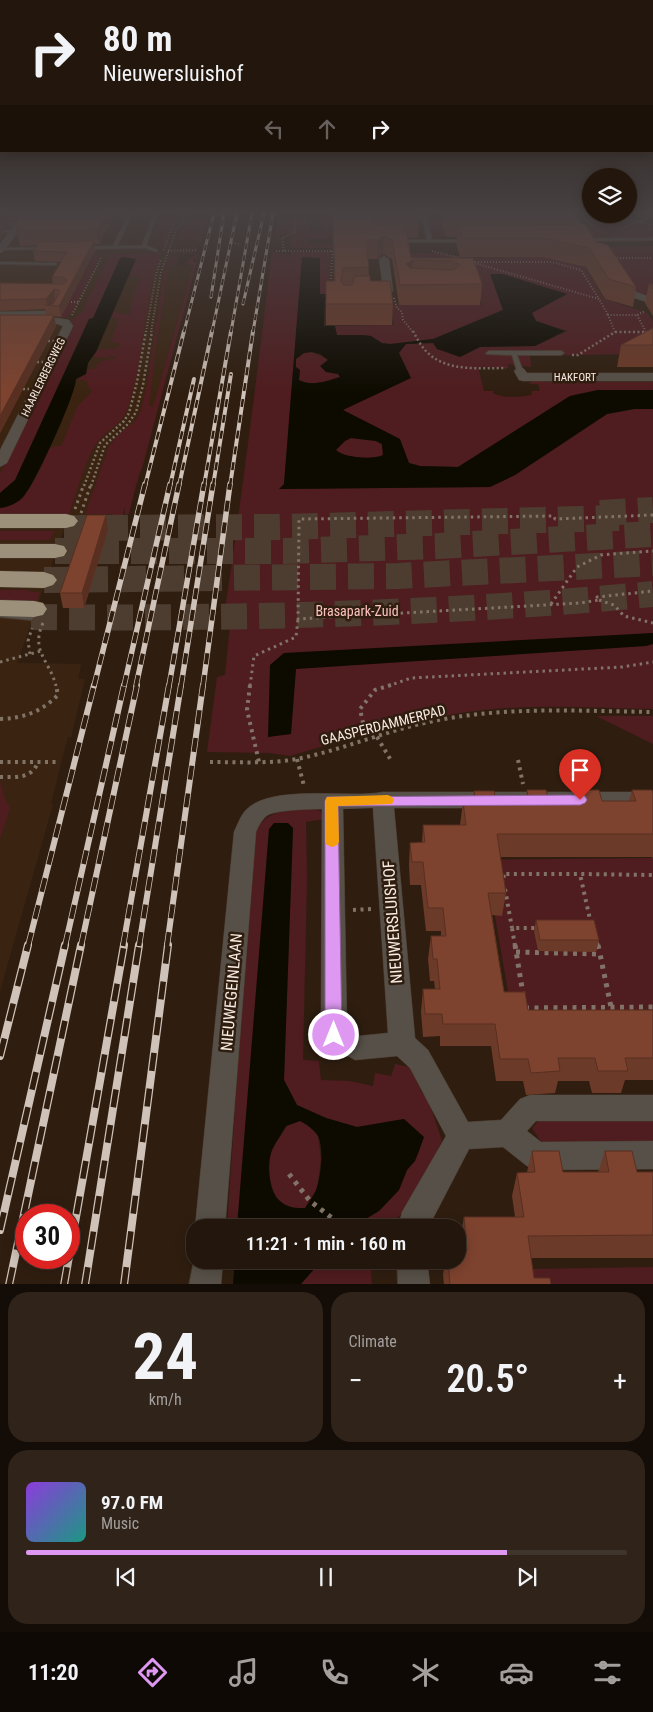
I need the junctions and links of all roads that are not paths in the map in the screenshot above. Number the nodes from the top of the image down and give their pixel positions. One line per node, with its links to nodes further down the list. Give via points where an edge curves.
1 (387, 273): 3 (street, via 390,286)
2 (617, 273): 4 (street, via 632,294)
3 (365, 291)
4 (653, 301)
5 (57, 302): 6 (lane, via 51,313)
6 (0, 314)
7 (0, 321): 13 (street, HAARLERBERGWEG, via 61,321 68,326)
8 (489, 353): 9 (lane, HAKFORT)
9 (514, 353): 10 (lane, HAKFORT); 11 (lane)
10 (561, 353)
11 (520, 369): 12 (street, HAKFORT, via 523,377)
12 (653, 377)
13 (0, 463)
14 (0, 521): 15 (highway, via 68,521)
15 (0, 528)
16 (0, 551): 18 (highway)
17 (0, 566): 18 (highway)
18 (50, 566): 19 (highway)
19 (0, 579)
20 (0, 608): 21 (highway, via 33,617)
21 (0, 615)
22 (383, 800): 23 (street); 24 (street); 25 (street, NIEUWERSLUISHOF)
23 (653, 800)
24 (320, 801): 25 (street, via 333,910 334,1035 355,1048); 30 (street, NIEUWEGEINLAAN, via 265,807 252,817 245,832)
25 (402, 1044): 28 (street, via 419,1060)
26 (653, 1108): 27 (street, via 530,1108)
27 (507, 1133): 28 (street); 29 (street, via 537,1156)
28 (461, 1136): 31 (street)
29 (653, 1155)
30 (211, 1219)
31 (416, 1219)
32 (207, 1269): 34 (street)
33 (413, 1269): 35 (street)
34 (205, 1284)
35 (414, 1284)

